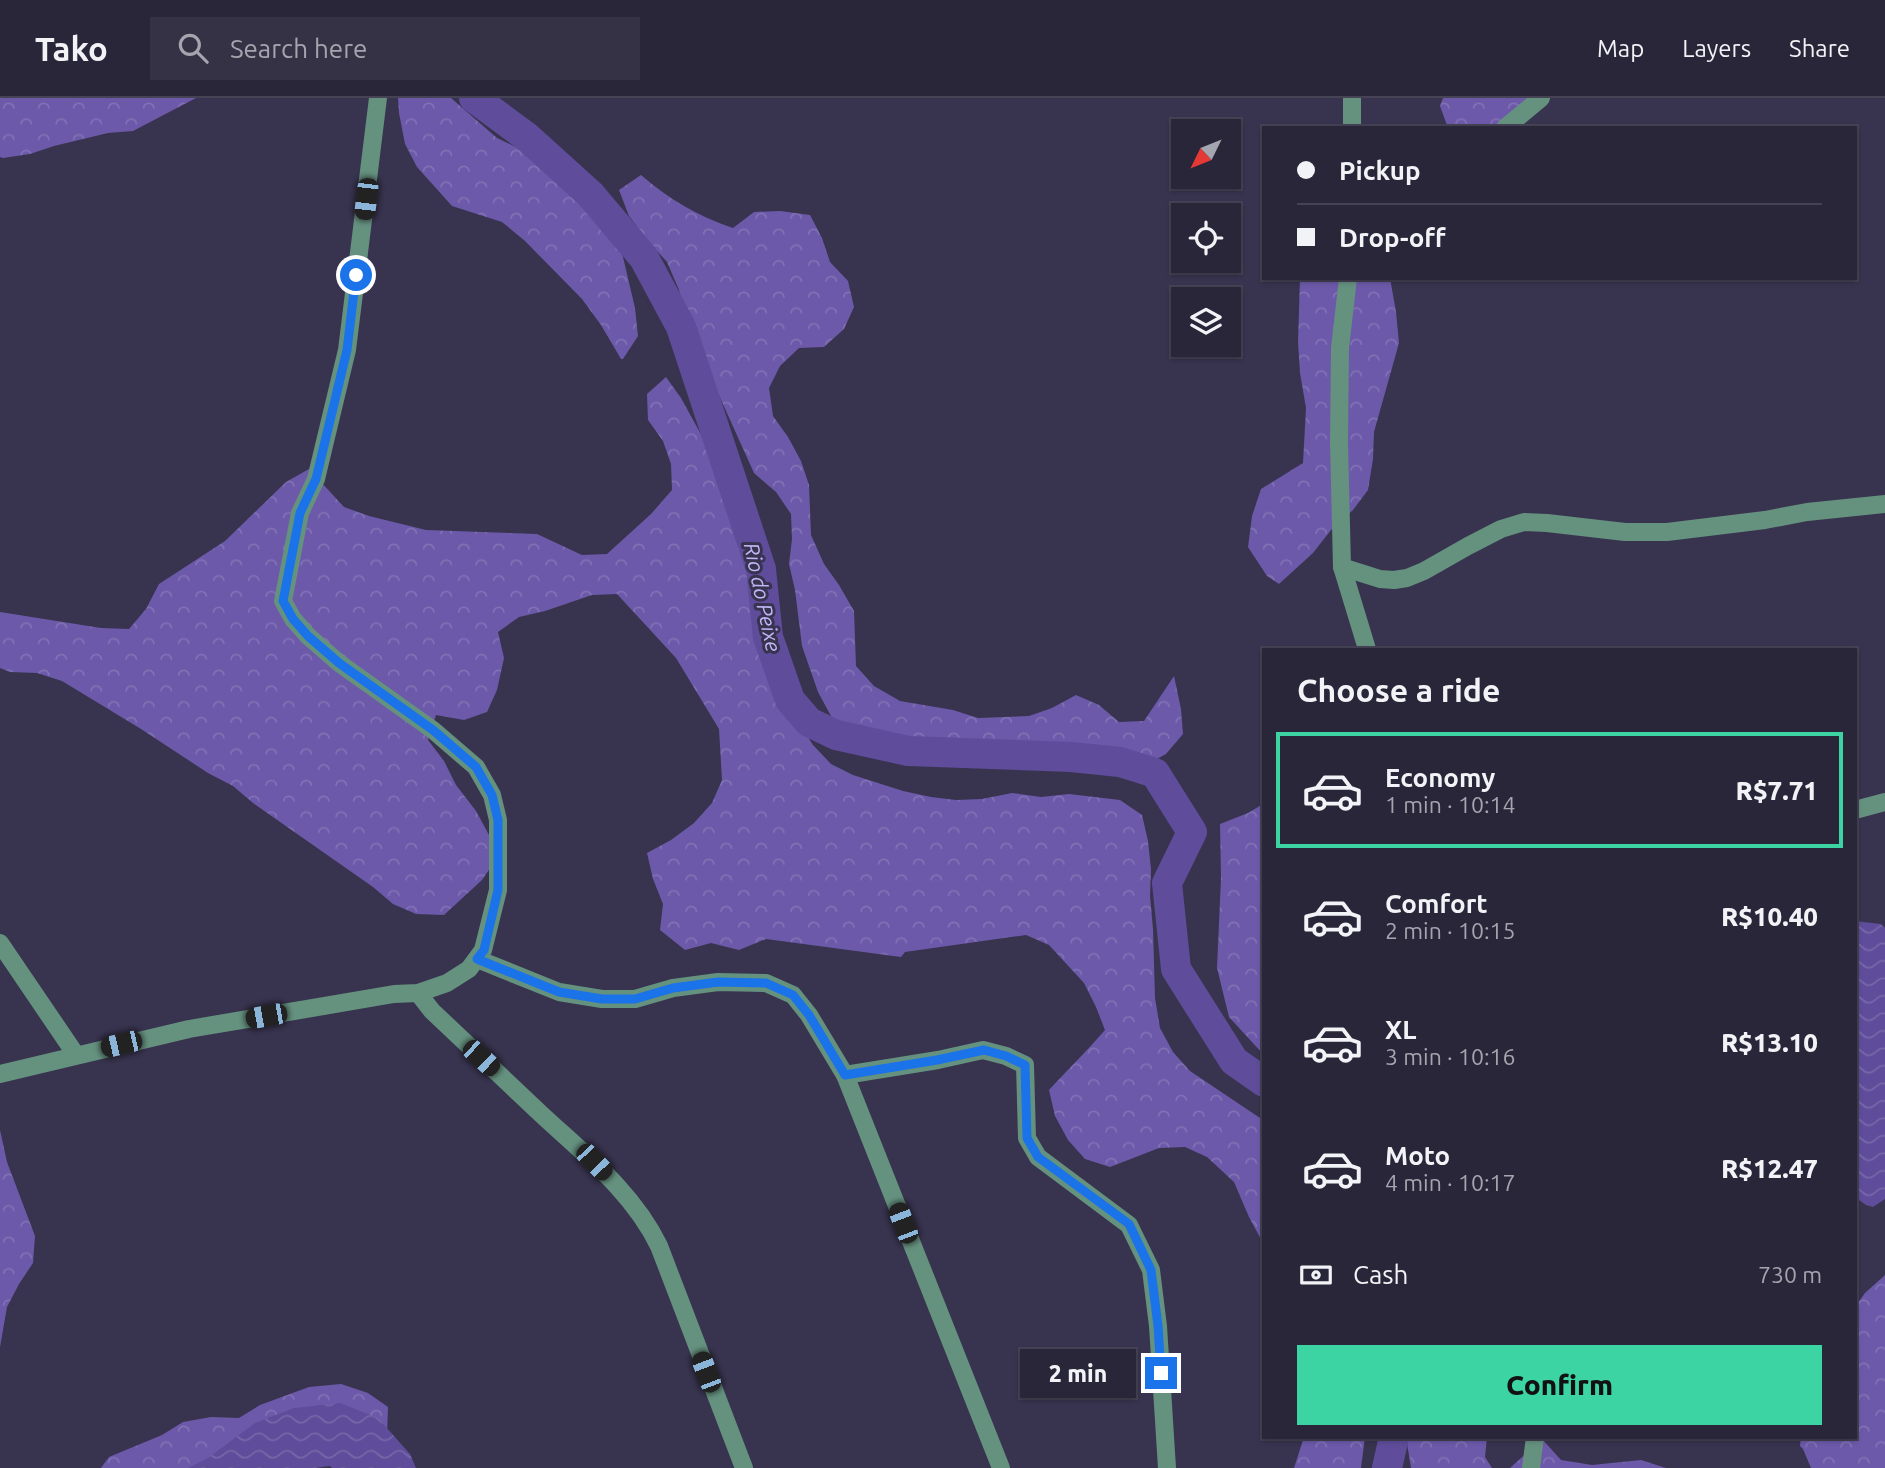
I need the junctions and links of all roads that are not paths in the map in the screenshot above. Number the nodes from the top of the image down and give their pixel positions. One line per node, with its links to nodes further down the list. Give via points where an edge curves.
1 (378, 98): 13 (street, via 347,350 316,479 300,513 283,601 308,636 339,663 476,767 492,795 498,820 498,890 484,950)
2 (1353, 98): 4 (street)
3 (1541, 98): 5 (street)
4 (1352, 126)
5 (1507, 126)
6 (1348, 280): 8 (street, via 1340,348)
7 (1885, 504): 8 (street, via 1667,532 1625,533 1524,522 1407,578 1380,579)
8 (1342, 567): 9 (street)
9 (1367, 648)
10 (1885, 802): 11 (street)
11 (1857, 809)
12 (0, 943): 15 (street)
13 (477, 959): 14 (street, via 447,983); 17 (street, via 559,992 602,999 635,999 718,982 766,983 793,995)
14 (418, 993): 15 (street, via 189,1029); 19 (street, via 594,1162 650,1227)
15 (76, 1055): 16 (street)
16 (0, 1074)
17 (845, 1075): 20 (street); 21 (street, via 984,1050 1025,1065 1027,1138 1038,1157 1129,1224 1151,1270)
18 (1535, 1439): 22 (street)
19 (744, 1468)
20 (1000, 1468)
21 (1167, 1468)
22 (1531, 1468)

